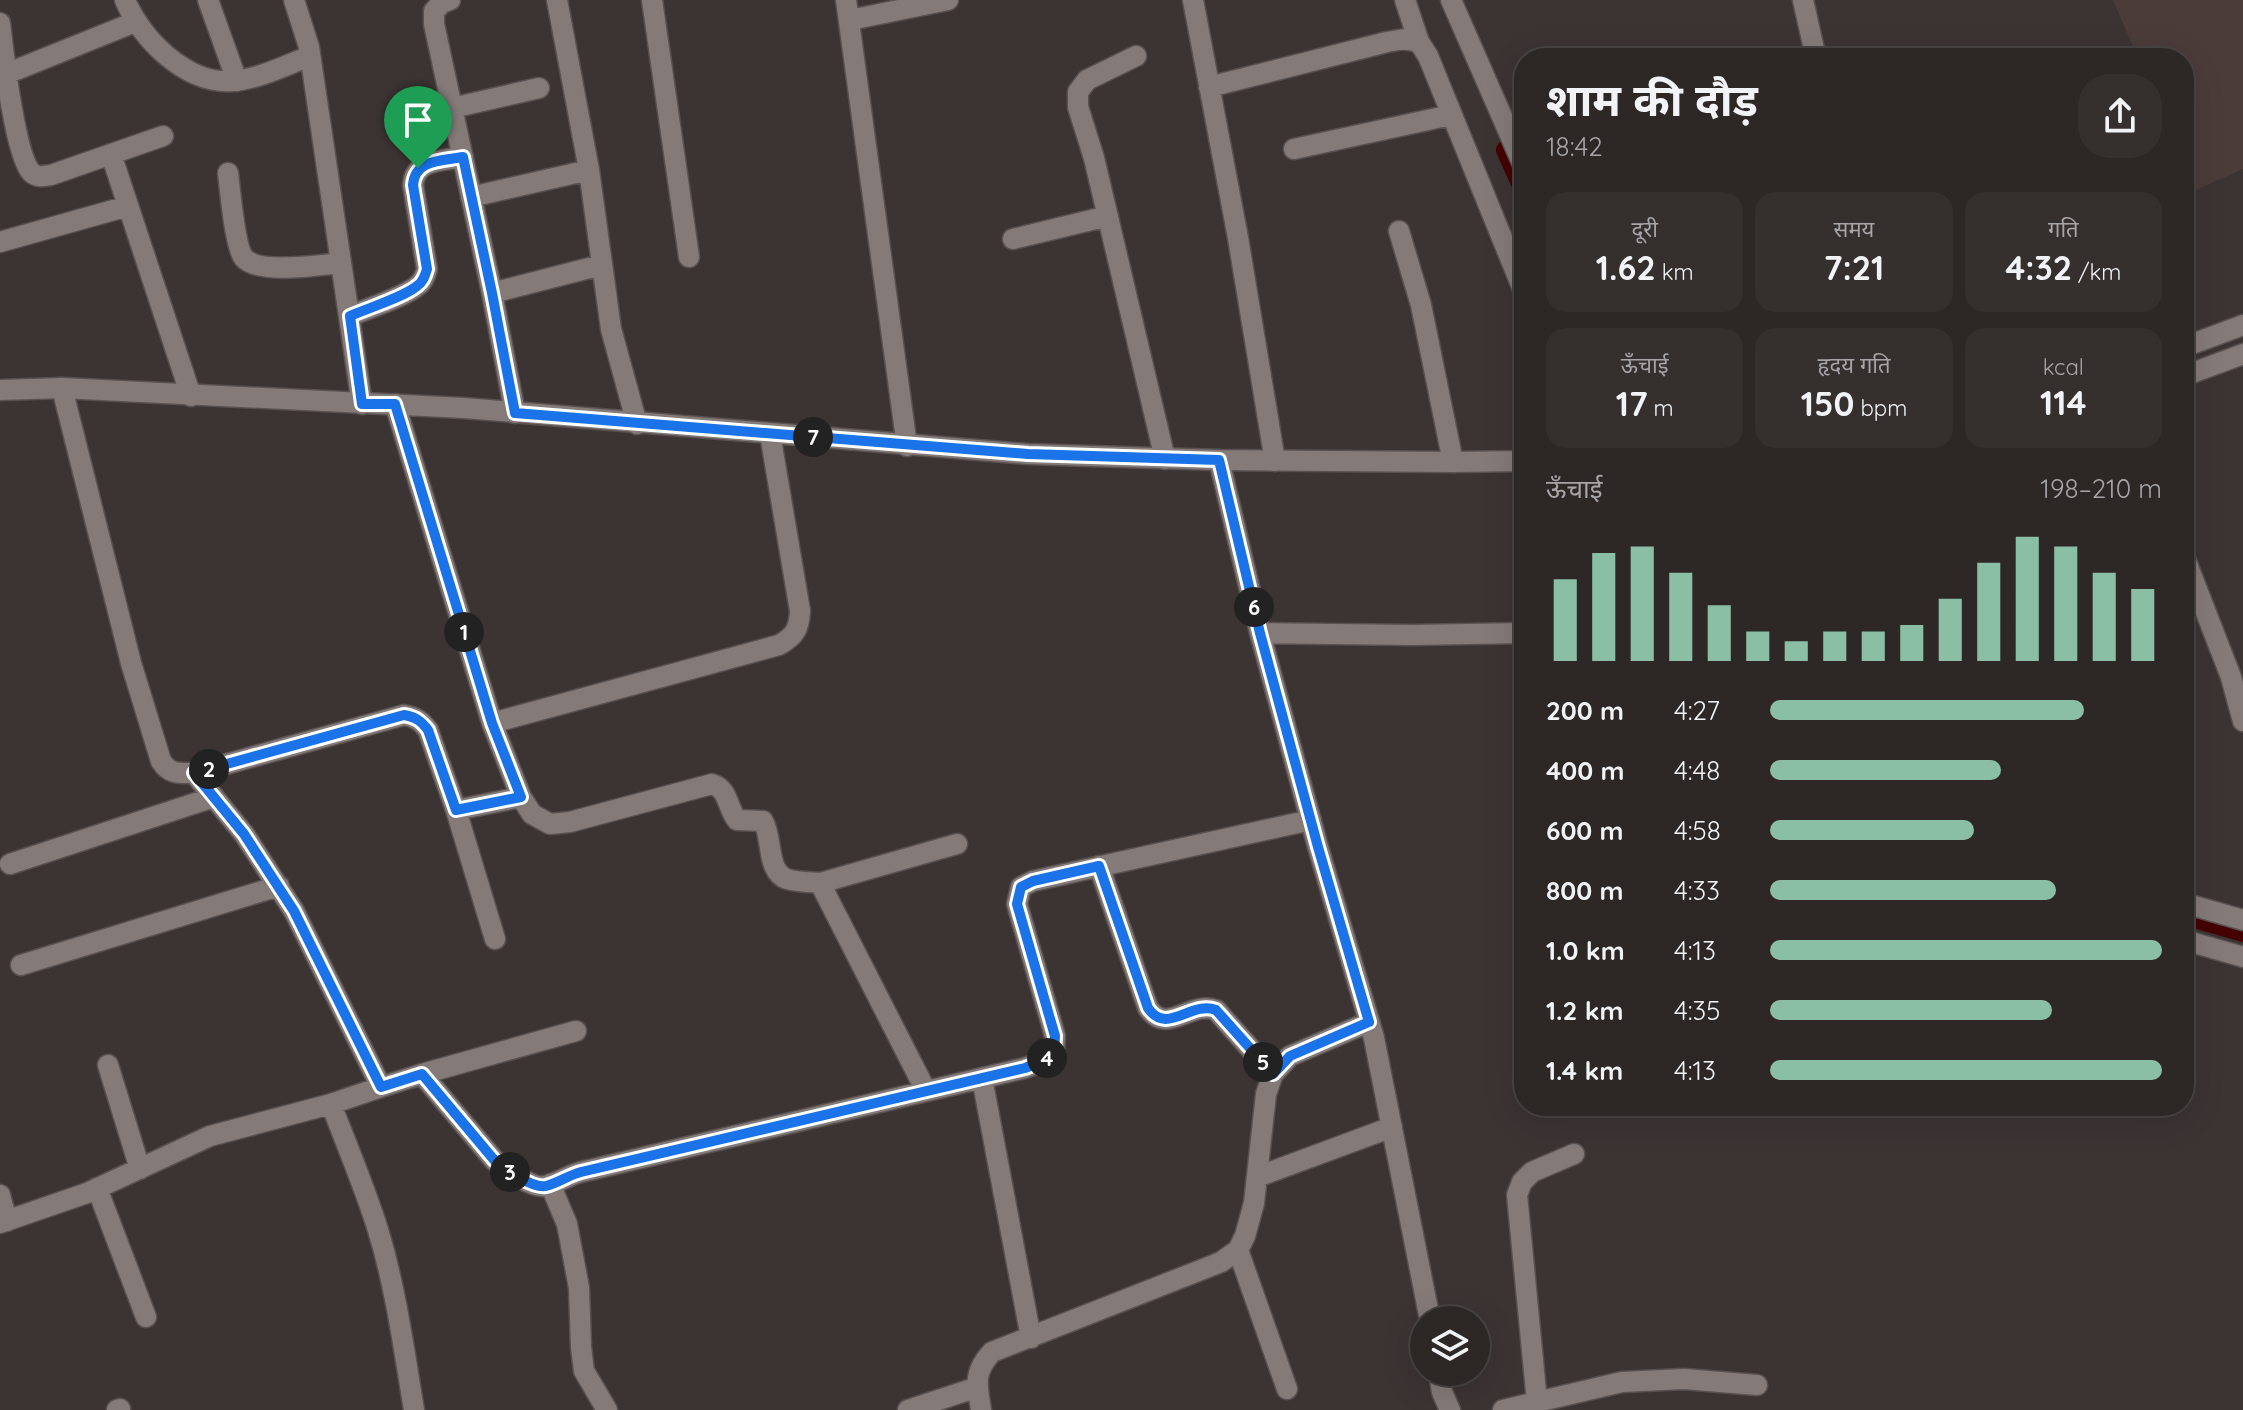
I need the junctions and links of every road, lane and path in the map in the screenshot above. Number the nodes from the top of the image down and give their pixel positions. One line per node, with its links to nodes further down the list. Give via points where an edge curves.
1 (125, 0): 13 (street)
2 (208, 0): 20 (street)
3 (294, 0): 17 (street)
4 (450, 0): 23 (street, via 434,11 434,24)
5 (557, 0): 31 (street)
6 (652, 0): 39 (street)
7 (948, 0): 12 (street)
8 (1193, 0): 21 (street)
9 (1405, 0): 15 (street)
10 (1451, 0): 27 (street)
11 (1803, 0): 16 (street)
12 (848, 10): 57 (street)
13 (135, 22): 19 (street); 20 (street, via 179,65 215,80)
14 (0, 23): 19 (street)
15 (1419, 42): 21 (street, via 1387,42); 24 (street)
16 (1814, 48)
17 (310, 56): 20 (street); 40 (street)
18 (1136, 56): 35 (street, via 1087,80 1078,92)
19 (6, 74): 25 (street)
20 (237, 81)
21 (1209, 87): 60 (street)
22 (539, 88): 23 (street)
23 (452, 108): 30 (street)
24 (1451, 115): 28 (street); 42 (street)
25 (7, 119): 29 (street, via 27,166 38,176)
26 (163, 136): 29 (street)
27 (1514, 144)
28 (1294, 149)
29 (111, 154): 34 (street)
30 (463, 157): 33 (street); 44 (street, via 425,165 414,174 425,278)
31 (589, 170): 33 (street); 41 (street)
32 (228, 173): 40 (street, via 243,257 265,268)
33 (471, 197): 43 (street)
34 (128, 206): 38 (street); 51 (street)
35 (1108, 216): 37 (street); 58 (street)
36 (1399, 231): 62 (street, via 1421,305)
37 (1013, 239)
38 (0, 242)
39 (689, 257)
40 (341, 263): 44 (street)
41 (601, 265): 43 (street); 55 (street, via 611,329)
42 (1514, 268)
43 (492, 293): 54 (street)
44 (350, 316): 52 (street)
45 (2243, 325): 46 (street)
46 (2194, 343)
47 (2243, 354): 48 (street)
48 (2194, 372)
49 (62, 388): 50 (street); 51 (street); 69 (street, via 161,761 175,773)
50 (0, 390)
51 (191, 396): 52 (street)
52 (362, 404): 53 (street)
53 (395, 404): 54 (street); 68 (street)
54 (515, 413): 55 (street)
55 (637, 424): 56 (street)
56 (770, 434): 57 (street); 68 (street, via 800,611 793,637)
57 (907, 446): 58 (street)
58 (1165, 459): 59 (street)
59 (1219, 460): 60 (street); 64 (street)
60 (1275, 461): 62 (street)
61 (1514, 461): 62 (street)
62 (1453, 462)
63 (2194, 576): 66 (street)
64 (1260, 633): 65 (street); 73 (street)
65 (1514, 633)
66 (2233, 653): 67 (street)
67 (2243, 721)
68 (492, 723): 71 (street)
69 (194, 773): 70 (street); 72 (street, via 413,716 428,730)
70 (214, 797): 75 (street); 78 (street)
71 (521, 797): 72 (street); 77 (street, via 532,814 550,824 712,784 724,791 737,820 763,821 780,875)
72 (456, 810): 81 (street)
73 (1311, 820): 76 (street); 85 (street)
74 (957, 844): 77 (street)
75 (10, 864)
76 (1099, 866): 89 (street, via 1152,1015 1165,1020 1203,1008 1216,1010); 90 (street, via 1021,887 1017,904 1055,1036 1054,1052 1043,1061)
77 (820, 883): 92 (street)
78 (279, 886): 84 (street); 91 (street)
79 (2194, 906): 80 (street)
80 (2243, 920)
81 (495, 939)
82 (2194, 943): 83 (street)
83 (2243, 957)
84 (21, 965)
85 (1369, 1022): 89 (street, via 1290,1056); 94 (street)
86 (576, 1031): 88 (street)
87 (108, 1065): 96 (street)
88 (422, 1074): 91 (street); 98 (street, via 495,1161 538,1186)
89 (1273, 1074): 97 (street)
90 (982, 1078): 92 (street); 105 (street)
91 (381, 1087): 93 (street)
92 (926, 1091): 98 (street, via 581,1172)
93 (331, 1104): 96 (street, via 210,1136); 112 (street, via 386,1260)
94 (1392, 1127): 97 (street); 103 (street)
95 (1574, 1154): 110 (street, via 1532,1172 1517,1195)
96 (140, 1169): 99 (street)
97 (1257, 1177): 102 (street)
98 (550, 1184): 113 (street, via 567,1224 579,1288 584,1371)
99 (97, 1188): 101 (street); 104 (street)
100 (0, 1195): 101 (street)
101 (4, 1222)
102 (1238, 1250): 105 (street, via 1221,1262); 109 (street)
103 (1427, 1306)
104 (146, 1317)
105 (1031, 1338): 108 (street, via 992,1352 979,1366)
106 (1757, 1385): 111 (street, via 1684,1379 1622,1382)
107 (1441, 1386): 116 (street)
108 (978, 1387): 114 (street); 115 (street)
109 (1287, 1389)
110 (1537, 1402): 111 (street); 117 (street)
111 (1572, 1402)
112 (414, 1410)
113 (607, 1410)
114 (908, 1410)
115 (981, 1410)
116 (1450, 1410)
117 (1503, 1410)

